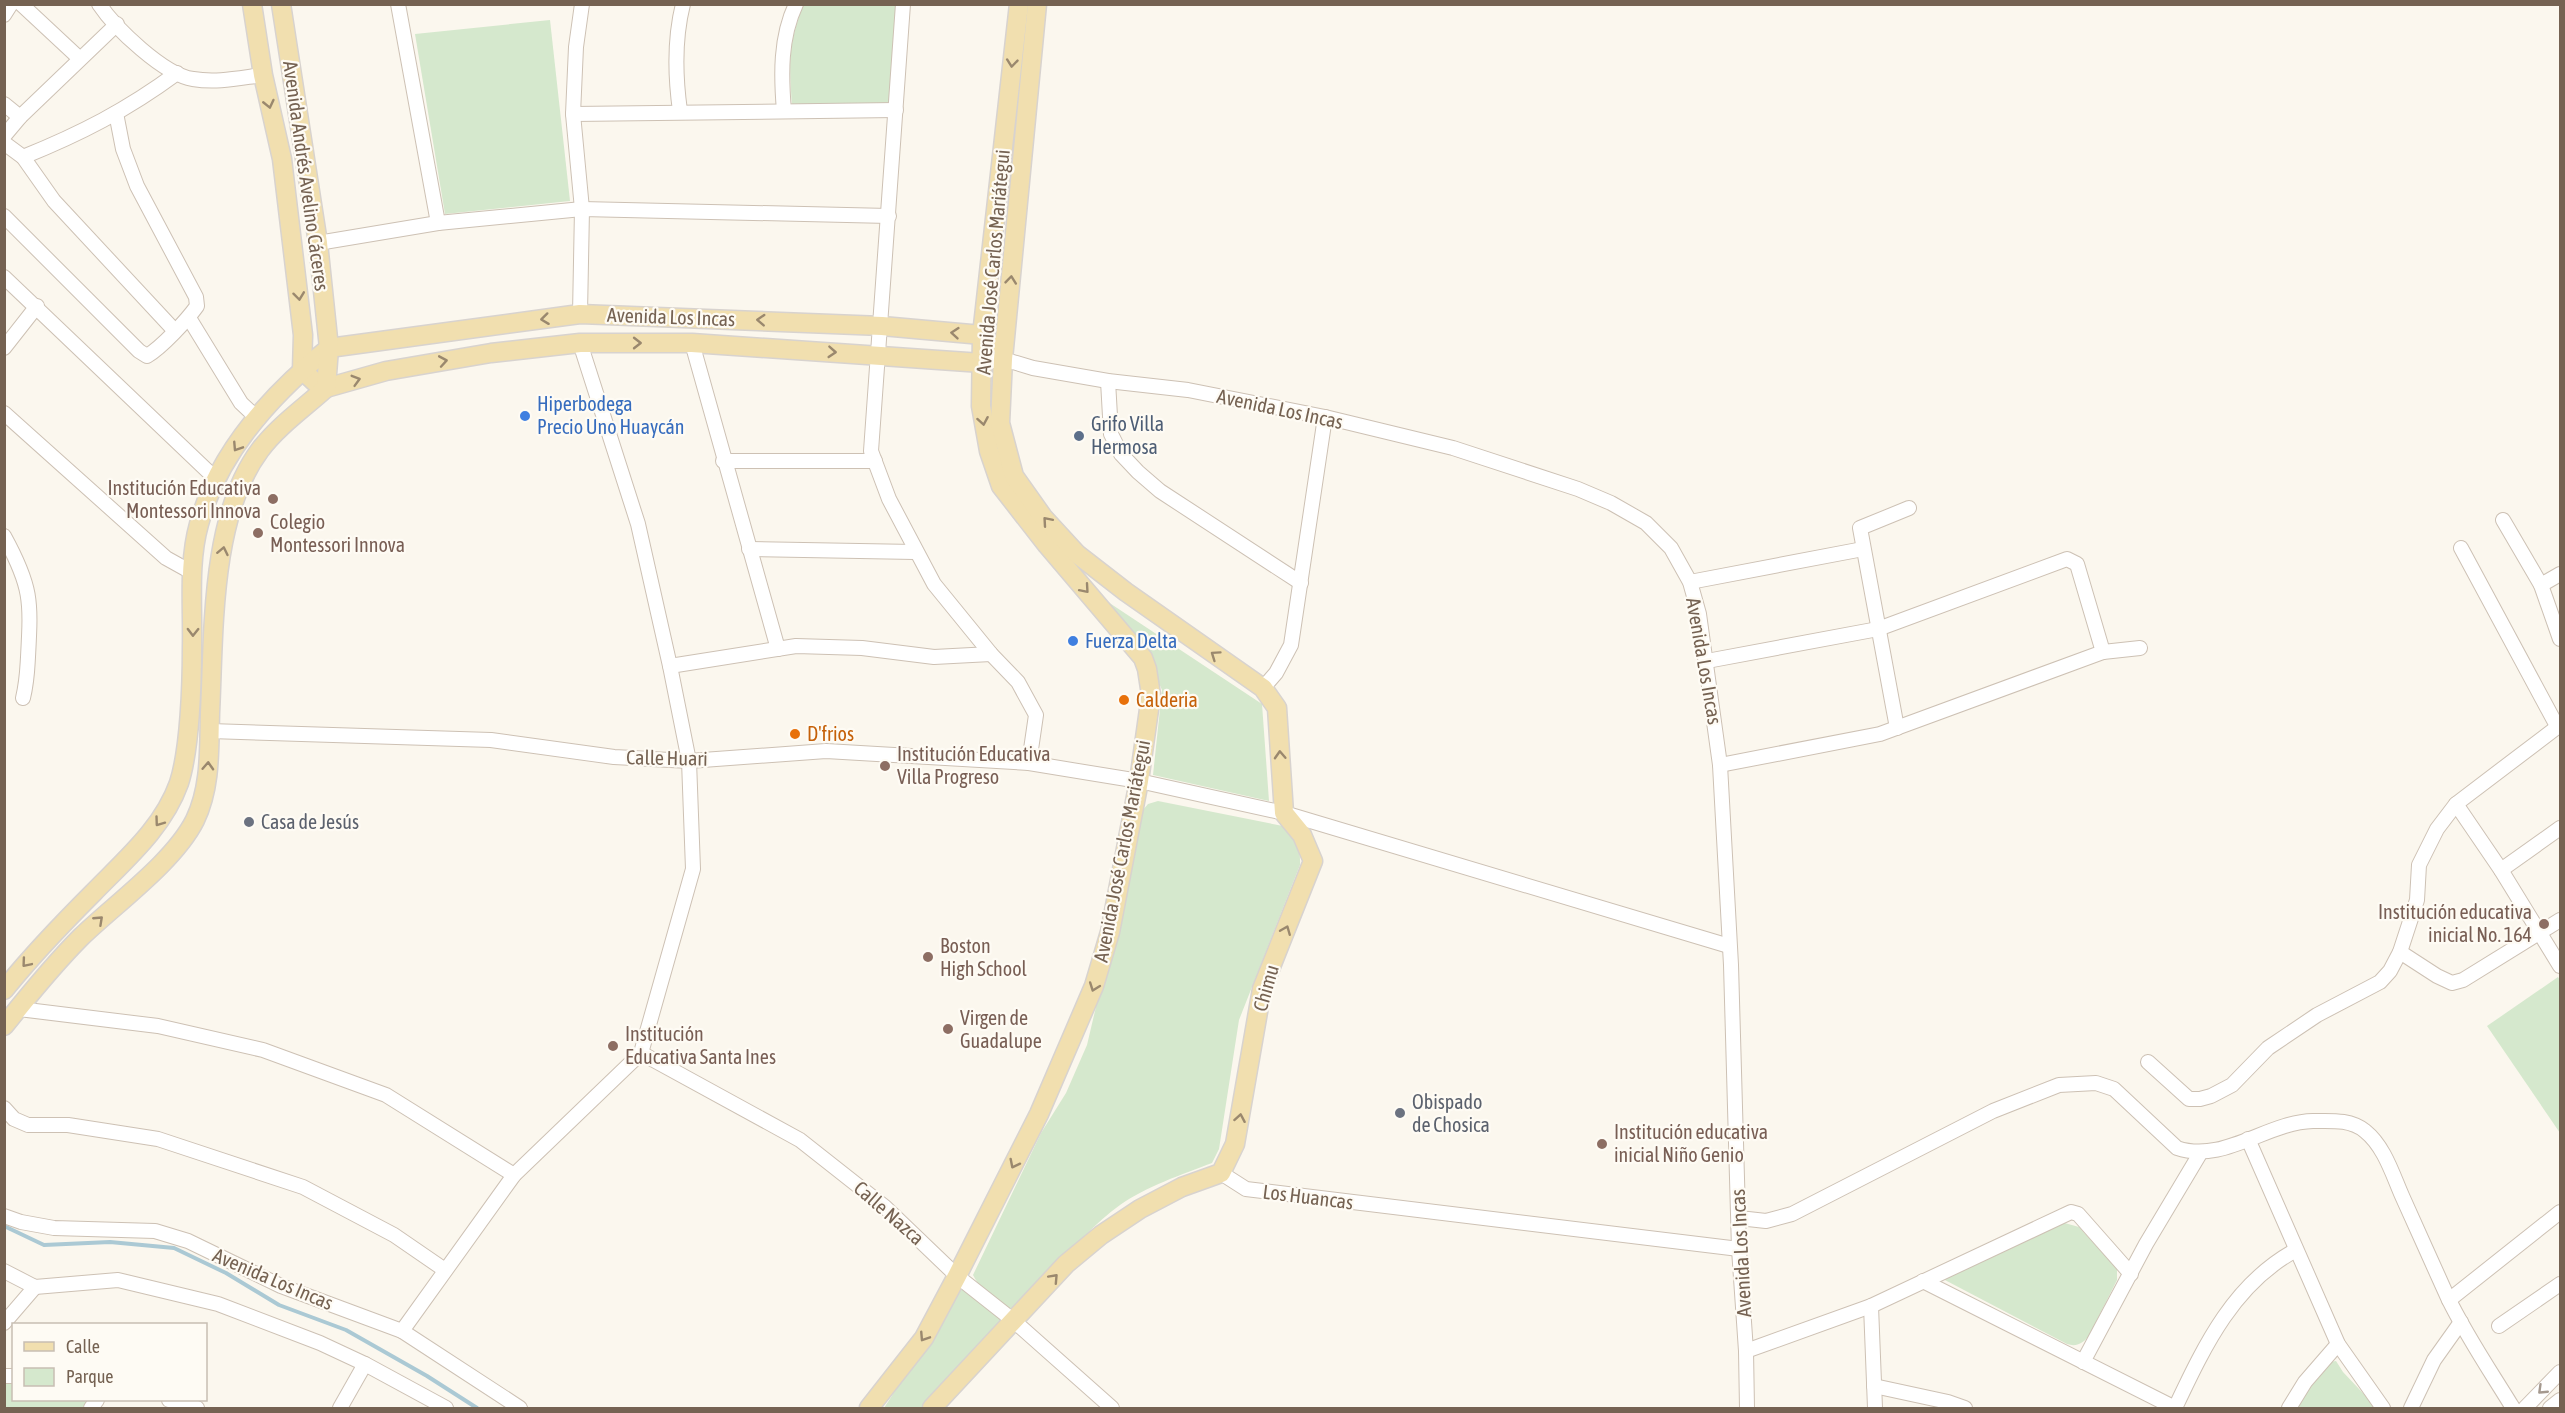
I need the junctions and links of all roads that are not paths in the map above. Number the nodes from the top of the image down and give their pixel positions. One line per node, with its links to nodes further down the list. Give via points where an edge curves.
1 (11, 4): 13 (street)
2 (21, 4): 15 (street)
3 (99, 4): 14 (street)
4 (252, 4): 17 (main road, Avenida Andrés Avelino Cáceres)
5 (280, 4): 28 (main road, Avenida Andrés Avelino Cáceres)
6 (398, 4): 33 (street)
7 (582, 4): 23 (street)
8 (683, 4): 20 (street, via 675,78)
9 (796, 4): 21 (street, via 784,40)
10 (903, 4): 19 (street)
11 (1019, 4): 41 (main road, Avenida José Carlos Mariátegui, one-way to 41)
12 (1037, 4): 47 (main road, Avenida José Carlos Mariátegui, one-way to 12)
13 (4, 15)
14 (117, 24): 15 (street); 16 (street)
15 (79, 58): 24 (street)
16 (177, 73): 17 (street, via 190,79 218,82); 22 (street)
17 (263, 75): 29 (main road, Avenida Andrés Avelino Cáceres, one-way to 29)
18 (4, 104): 24 (street)
19 (896, 110): 21 (street); 32 (street)
20 (681, 111): 21 (street); 23 (street)
21 (784, 111)
22 (116, 113): 27 (street, via 79,134); 38 (street, via 136,186 196,297 197,306)
23 (573, 114): 30 (street)
24 (20, 117): 25 (street)
25 (4, 136)
26 (4, 143): 27 (street)
27 (22, 157): 40 (street, via 54,201)
28 (305, 157): 29 (main road); 34 (main road, Avenida Andrés Avelino Cáceres)
29 (282, 159): 49 (main road, Avenida Andrés Avelino Cáceres, one-way to 49, via 303,335)
30 (582, 209): 32 (street); 33 (street); 37 (street)
31 (4, 216): 40 (street, via 139,351 147,356 156,351)
32 (889, 216): 39 (street)
33 (438, 224): 34 (street)
34 (318, 243): 45 (main road, Avenida Andrés Avelino Cáceres)
35 (4, 277): 36 (street)
36 (37, 306): 44 (street); 57 (street)
37 (580, 314): 39 (main road, Avenida Los Incas, one-way to 37); 45 (main road, Avenida Los Incas, one-way to 45)
38 (189, 318): 40 (street); 54 (street, via 241,403)
39 (882, 326): 41 (main road, Avenida Los Incas, one-way to 39); 46 (street)
40 (174, 330)
41 (982, 335): 47 (main road); 48 (main road, Avenida José Carlos Mariátegui)
42 (580, 343): 43 (main road, Avenida Los Incas, one-way to 43); 51 (main road, Avenida Los Incas, one-way to 42, via 409,367); 77 (street, via 638,524)
43 (692, 343): 46 (main road, Avenida Los Incas, one-way to 46); 55 (street)
44 (4, 348)
45 (329, 348): 49 (main road); 51 (main road, Avenida Andrés Avelino Cáceres)
46 (880, 355): 48 (main road, Avenida Los Incas); 56 (street, via 871,451)
47 (1003, 359): 48 (street, Avenida Los Incas); 50 (street, Avenida Los Incas); 78 (main road, Avenida José Carlos Mariátegui, one-way to 47, via 1126,592 1077,554 1042,517 1014,476 1005,446 1000,423)
48 (982, 363): 86 (main road, Avenida José Carlos Mariátegui, one-way to 86, via 981,406 989,452 1001,486 1117,625 1148,669 1150,695)
49 (302, 370): 51 (main road); 54 (main road)
50 (1108, 381): 53 (street, Avenida Los Incas, via 1188,390); 68 (street, via 1111,434 1132,466 1160,491)
51 (326, 388): 82 (main road, one-way to 51, via 216,584 234,497 261,448)
52 (4, 413): 65 (street, via 166,558)
53 (1325, 417): 67 (street, Avenida Los Incas, via 1453,448 1611,502 1646,523 1671,548); 68 (street)
54 (258, 418): 57 (main road, one-way to 57)
55 (723, 460): 56 (street); 62 (street)
56 (875, 461): 64 (street)
57 (217, 480): 65 (main road, via 199,525)
58 (1910, 508): 63 (street, via 1860,528)
59 (2503, 520): 69 (street)
60 (4, 537): 79 (street, via 20,564 29,593 29,676)
61 (2461, 548): 80 (street)
62 (749, 549): 64 (street); 73 (street)
63 (1863, 549): 67 (street); 70 (street)
64 (915, 552): 75 (street, via 934,585)
65 (193, 573): 96 (main road, one-way to 96, via 192,675 186,741 180,781 167,811 147,838 29,959)
66 (2560, 574): 69 (street)
67 (1689, 582): 76 (street, Avenida Los Incas)
68 (1301, 583): 78 (street, via 1291,645)
69 (2541, 585): 71 (street)
70 (1878, 629): 74 (street, via 2067,559 2077,564); 76 (street); 81 (street)
71 (2560, 639)
72 (2140, 648): 74 (street)
73 (778, 649): 75 (street, via 862,648 934,657); 77 (street)
74 (2103, 652): 81 (street)
75 (991, 654): 84 (street, via 1018,682 1036,715)
76 (1707, 661): 85 (street, Avenida Los Incas)
77 (670, 666): 83 (street)
78 (1263, 688): 88 (main road, one-way to 78, via 1277,708)
79 (23, 698)
80 (2559, 725): 87 (street)
81 (1897, 728): 85 (street)
82 (210, 731): 83 (street, Calle Huari, via 492,740 614,757); 97 (main road, one-way to 82, via 80,938 167,858 194,821 207,784)
83 (689, 761): 84 (street, Calle Huari, via 826,751); 99 (street, via 693,869)
84 (1029, 763): 86 (street, Calle Huari)
85 (1720, 765): 93 (street, Avenida Los Incas)
86 (1139, 781): 88 (street, Calle Huari); 114 (main road, Avenida José Carlos Mariátegui, one-way to 114, via 1110,932 1095,986 1039,1114)
87 (2456, 804): 90 (street); 94 (street, via 2437,829 2419,865 2416,900)
88 (1284, 813): 93 (street, Calle Huari); 104 (main road, Chimu, one-way to 88, via 1235,1144 1262,989 1313,861 1302,835)
89 (2560, 828): 90 (street)
90 (2501, 870): 92 (street)
91 (2560, 921): 92 (street)
92 (2540, 934): 94 (street, via 2452,983); 95 (street)
93 (1729, 946): 108 (street, Avenida Los Incas)
94 (2400, 952): 100 (street, via 2380,982 2317,1015 2268,1048 2232,1085 2211,1096 2189,1099)
95 (2560, 966)
96 (4, 990)
97 (19, 1009): 98 (main road); 105 (street, via 158,1026 263,1050 386,1095)
98 (4, 1026)
99 (640, 1053): 105 (street); 114 (street, Calle Nazca, via 800,1140 885,1207)
100 (2148, 1062)
101 (4, 1108): 112 (street, via 14,1119 28,1125 68,1125 158,1139 303,1187 394,1235)
102 (2248, 1139): 103 (street); 110 (street); 118 (street, via 2274,1128 2310,1121 2355,1124 2367,1133 2385,1157)
103 (2201, 1152): 108 (street, via 2176,1148 2114,1089 2096,1083 2077,1083 1993,1111 1792,1214 1766,1221); 113 (street)
104 (1221, 1173): 109 (street, Los Huancas, via 1246,1189); 120 (main road, one-way to 104, via 1066,1264 1101,1235 1182,1187)
105 (514, 1175): 112 (street)
106 (2560, 1212): 118 (street)
107 (4, 1216): 124 (street, Avenida Los Incas, via 54,1228 155,1232 188,1241 281,1286)
108 (1739, 1218): 109 (street, Avenida Los Incas)
109 (1739, 1250): 126 (street, Avenida Los Incas)
110 (2296, 1250): 125 (street); 143 (street, via 2252,1280 2229,1308 2201,1353)
111 (4, 1270): 117 (street)
112 (445, 1270): 124 (street)
113 (2131, 1274): 115 (street, via 2078,1214 2071,1212); 127 (street)
114 (957, 1276): 120 (street, Calle Nazca); 137 (main road, Avenida José Carlos Mariátegui, one-way to 137, via 924,1338)
115 (1923, 1281): 119 (street); 127 (street)
116 (2560, 1284): 123 (street)
117 (35, 1287): 122 (street); 128 (street, via 118,1280 218,1304)
118 (2449, 1300): 121 (street)
119 (1871, 1306): 126 (street); 130 (street)
120 (1014, 1321): 138 (main road); 139 (street, Calle Nazca)
121 (2461, 1322): 146 (street, via 2434,1360); 147 (street)
122 (4, 1323)
123 (2499, 1326)
124 (402, 1331): 136 (street, Avenida Los Incas)
125 (2338, 1344): 144 (street); 145 (street)
126 (1746, 1351): 140 (street, Avenida Los Incas)
127 (2083, 1362): 143 (street)
128 (365, 1364): 134 (street); 135 (street)
129 (2560, 1372): 148 (street, one-way to 148)
130 (1874, 1386): 141 (street); 142 (street)
131 (2560, 1400): 149 (street)
132 (172, 1401): 133 (street)
133 (196, 1408)
134 (340, 1408)
135 (446, 1408)
136 (520, 1408)
137 (869, 1408)
138 (932, 1408)
139 (1112, 1408)
140 (1747, 1408)
141 (1875, 1408)
142 (1965, 1408)
143 (2175, 1408)
144 (2289, 1408)
145 (2383, 1408)
146 (2411, 1408)
147 (2513, 1408)
148 (2524, 1408)
149 (2550, 1408)

